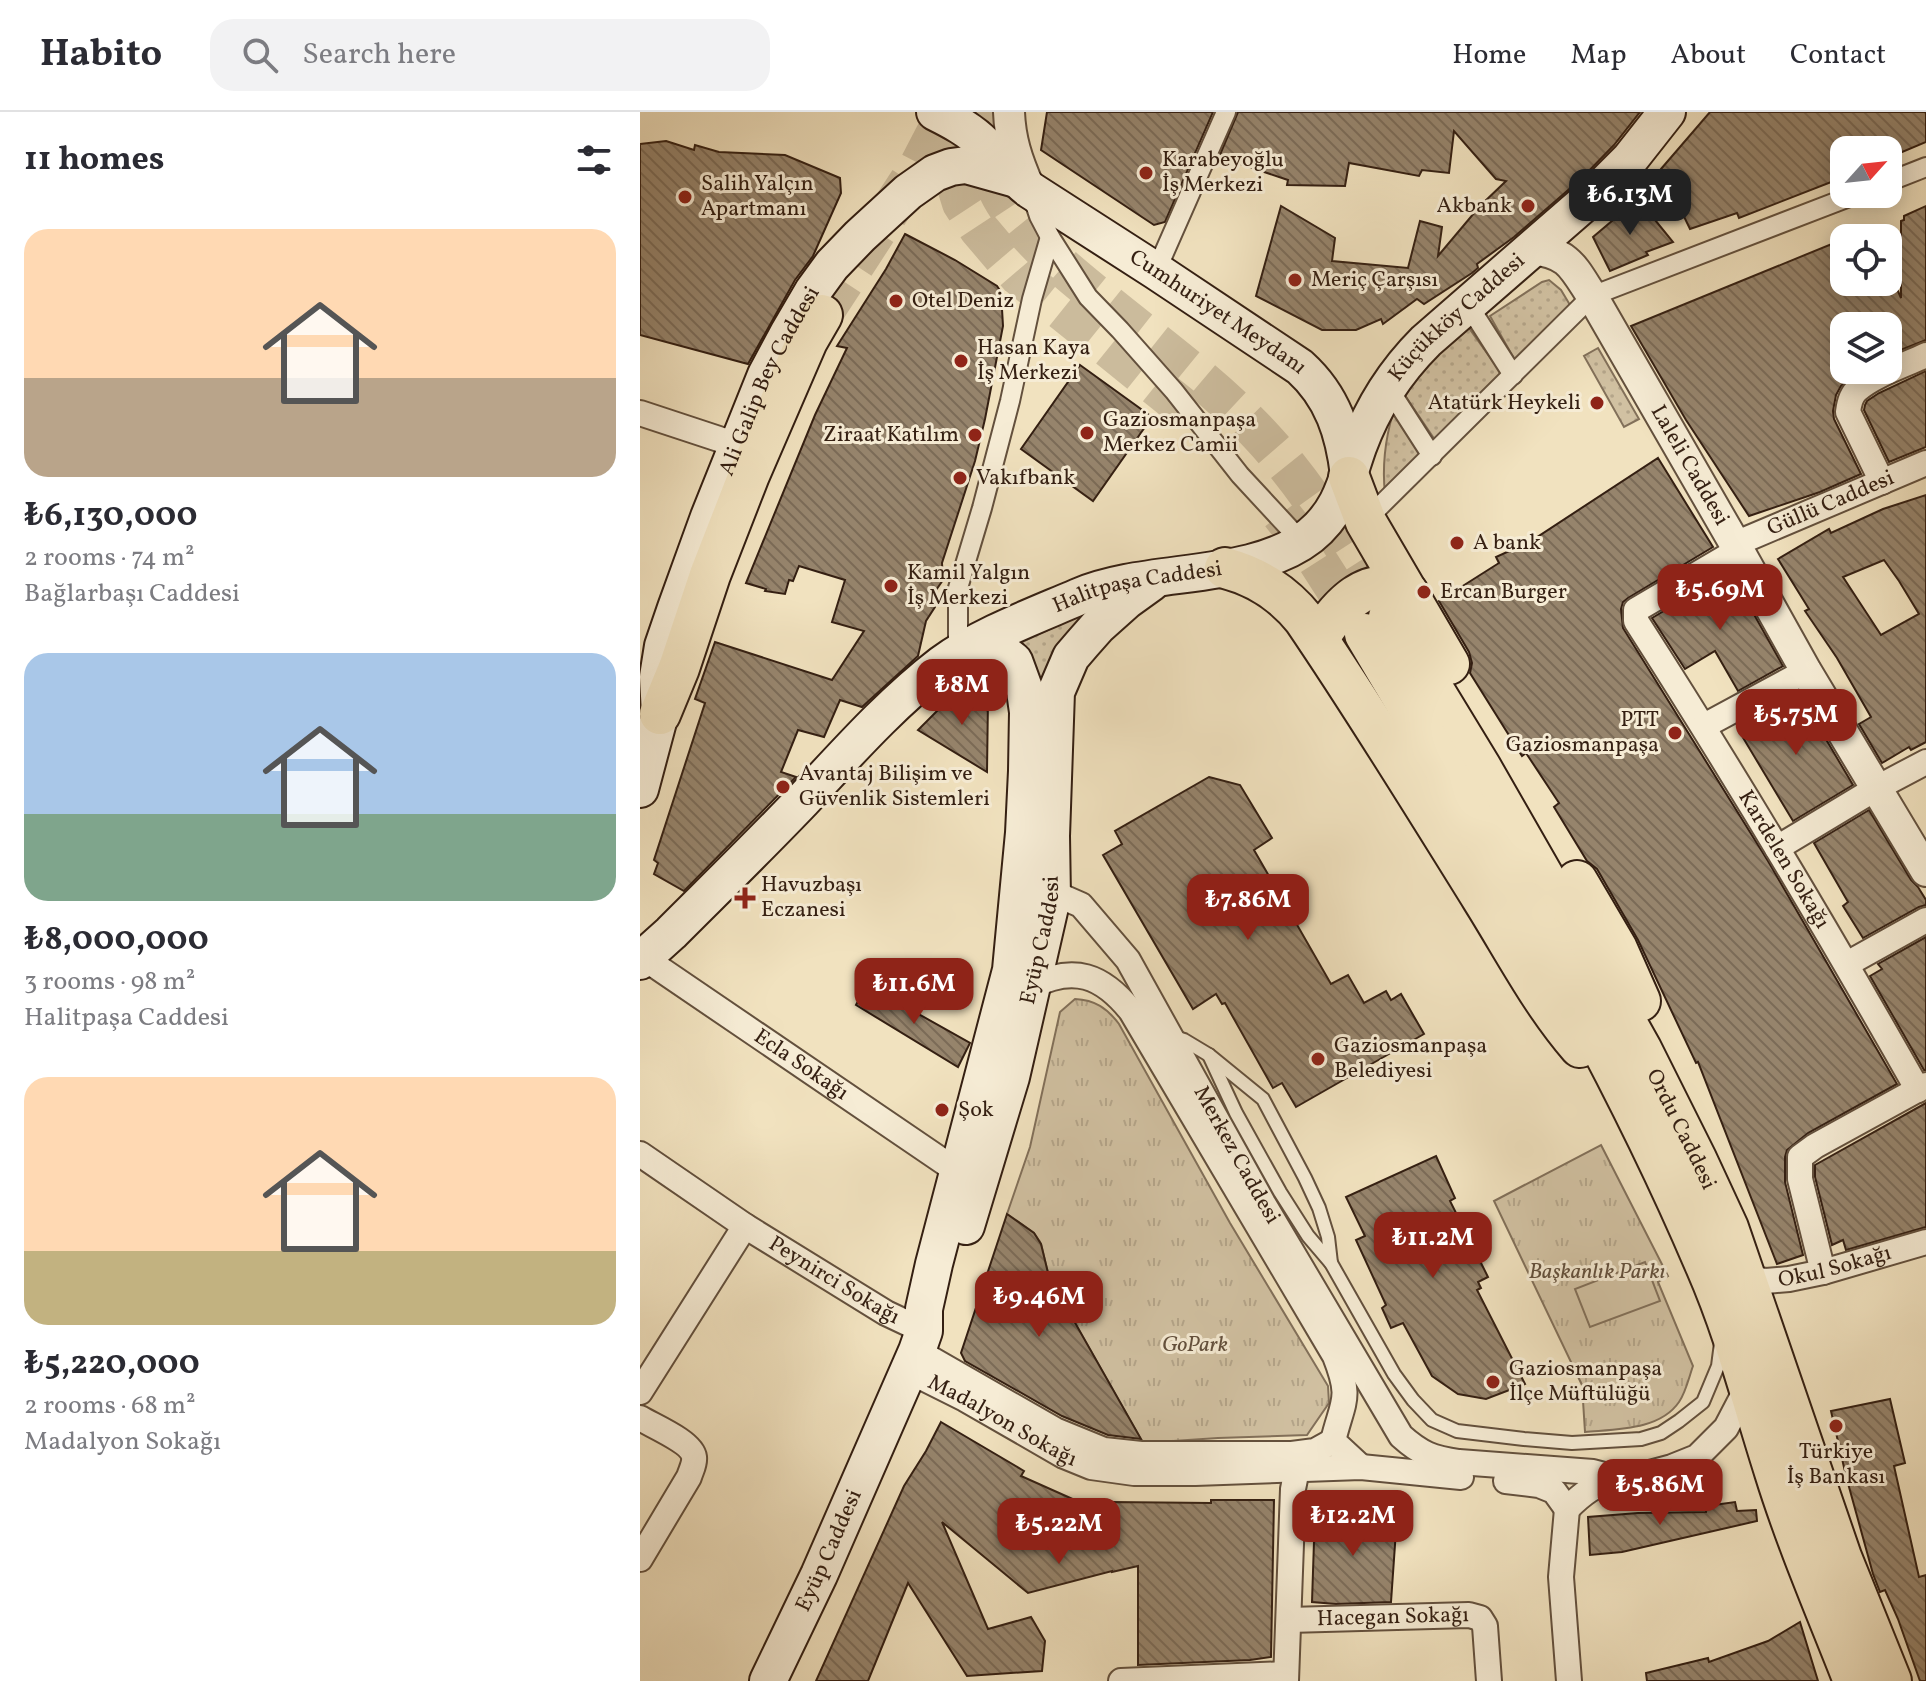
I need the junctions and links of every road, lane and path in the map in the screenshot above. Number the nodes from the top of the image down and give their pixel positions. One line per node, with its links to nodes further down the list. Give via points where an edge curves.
1 (1009, 112): 7 (street)
2 (1226, 112): 11 (street)
3 (1667, 112): 10 (main road, Küçükköy Caddesi, via 1630,159)
4 (945, 115): 7 (main road, via 967,129)
5 (1926, 167): 6 (street)
6 (1902, 176)
7 (1023, 184): 9 (street); 11 (main road, Cumhuriyet Meydanı); 19 (main road, Ali Galip Bey Caddesi, via 966,165 935,173 908,192 832,265 813,291 766,375)
8 (1830, 204): 12 (street)
9 (1050, 237): 25 (street, via 1088,297); 31 (street, via 958,588)
10 (1532, 249): 12 (street, Laleli Caddesi, via 1559,255); 17 (main road, Küçükköy Caddesi, via 1426,341)
11 (1156, 271): 22 (main road, Cumhuriyet Meydanı, via 1312,379 1337,422)
12 (1592, 296): 16 (street); 26 (street, Laleli Caddesi)
13 (1474, 314): 16 (street)
14 (822, 315): 33 (main road, via 749,475 679,668)
15 (1926, 355): 23 (street, via 1872,380 1855,391 1849,403 1848,412)
16 (1513, 375): 20 (street)
17 (1387, 386): 20 (street); 22 (main road, Küçükköy Caddesi)
18 (640, 413): 19 (street)
19 (737, 445): 33 (main road, Ali Galip Bey Caddesi, via 663,646)
20 (1432, 456): 24 (street)
21 (1925, 466): 23 (street, Güllü Caddesi)
22 (1349, 477): 27 (main road, Halitpaşa Caddesi, via 1334,510 1307,538 1279,553); 29 (main road, Ordu Caddesi, via 1366,522)
23 (1882, 482): 26 (street, Güllü Caddesi)
24 (1377, 509)
25 (1290, 529)
26 (1737, 547): 32 (street, Laleli Caddesi); 34 (street, Kardelen Sokağı, via 1636,610 1636,621)
27 (1225, 568): 28 (main road, Halitpaşa Caddesi); 30 (main road, via 1244,573 1291,602)
28 (1160, 577): 31 (main road, Halitpaşa Caddesi, via 1088,593); 40 (main road, Eyüp Caddesi, via 1098,626 1061,677 1056,692)
29 (1387, 615): 30 (main road, via 1400,589 1365,590 1342,606); 49 (main road, Ordu Caddesi, via 1634,1036)
30 (1318, 639): 49 (main road, via 1571,1038)
31 (962, 644): 42 (main road, Eyüp Caddesi, via 1001,651 1014,661 1025,691 1027,771); 43 (main road, Halitpaşa Caddesi)
32 (1806, 671): 34 (street); 37 (street, Laleli Caddesi)
33 (655, 714): 36 (main road)
34 (1704, 726): 38 (street, Kardelen Sokağı)
35 (1926, 762): 37 (street)
36 (640, 789)
37 (1875, 789): 38 (street); 39 (street, Laleli Caddesi)
38 (1777, 848): 44 (street, Kardelen Sokağı)
39 (1926, 871)
40 (1052, 898): 42 (main road); 45 (main road, Eyüp Caddesi); 46 (street, Merkez Caddesi, via 1081,905 1102,928 1128,960)
41 (1926, 920): 44 (street)
42 (1015, 924): 51 (main road, Eyüp Caddesi, via 1011,970)
43 (642, 959): 51 (street, Ecla Sokağı)
44 (1847, 964): 48 (street, Kardelen Sokağı)
45 (1032, 986): 51 (main road, Eyüp Caddesi, via 1011,1077); 54 (street, Merkez Caddesi, via 1077,975 1117,993)
46 (1170, 1036): 47 (lane); 54 (street, Merkez Caddesi, via 1263,1203)
47 (1209, 1055): 55 (lane, via 1280,1192); 55 (lane, via 1263,1099 1319,1208)
48 (1922, 1087): 56 (street, via 1800,1157 1800,1179)
49 (1653, 1107): 58 (main road, Ordu Caddesi, via 1728,1228)
50 (640, 1154): 52 (street, Peynirci Sokağı)
51 (969, 1175): 59 (main road, Eyüp Caddesi, via 939,1308)
52 (745, 1226): 59 (street, Peynirci Sokağı, via 886,1313); 61 (street, Peynirci Sokağı)
53 (1926, 1242): 56 (street, Okul Sokağı)
54 (1281, 1248): 57 (street, Merkez Caddesi)
55 (1331, 1263): 67 (lane, via 1394,1374 1432,1420 1457,1431)
56 (1823, 1272): 58 (street, Okul Sokağı)
57 (1298, 1277): 62 (street, Merkez Caddesi); 63 (street, Merkez Caddesi, via 1342,1374 1346,1388)
58 (1731, 1283): 60 (main road, Ordu Caddesi); 67 (lane, via 1718,1366 1703,1402 1661,1433); 82 (main road, Ordu Caddesi)
59 (917, 1351): 68 (street, Madalyon Sokağı, via 965,1399 1091,1467 1134,1473); 77 (main road, Eyüp Caddesi)
60 (1749, 1384): 72 (street, via 1726,1428 1697,1457); 81 (main road, Ordu Caddesi, via 1804,1554)
61 (640, 1392)
62 (1387, 1412): 63 (street, via 1358,1411); 65 (street, Merkez Caddesi)
63 (1341, 1417): 66 (street)
64 (640, 1418): 74 (street, via 694,1453 689,1477)
65 (1401, 1436): 69 (street, via 1387,1457); 71 (street, via 1437,1459)
66 (1333, 1441): 68 (street, Madalyon Sokağı, via 1315,1451); 69 (street)
67 (1572, 1443): 71 (lane)
68 (1195, 1464): 70 (street, Madalyon Sokağı)
69 (1361, 1467): 70 (street, Madalyon Sokağı); 73 (street, Madalyon Sokağı, via 1539,1485 1554,1491)
70 (1297, 1469): 75 (street)
71 (1568, 1469): 72 (street)
72 (1616, 1478): 73 (street, via 1596,1484)
73 (1567, 1509): 80 (street, via 1561,1577)
74 (640, 1559)
75 (1289, 1620): 76 (street); 79 (street, Hacegan Sokağı, via 1480,1618)
76 (1286, 1677): 78 (street)
77 (768, 1681)
78 (1121, 1681)
79 (1489, 1681)
80 (1569, 1681)
81 (1854, 1681)
82 (1891, 1681)

